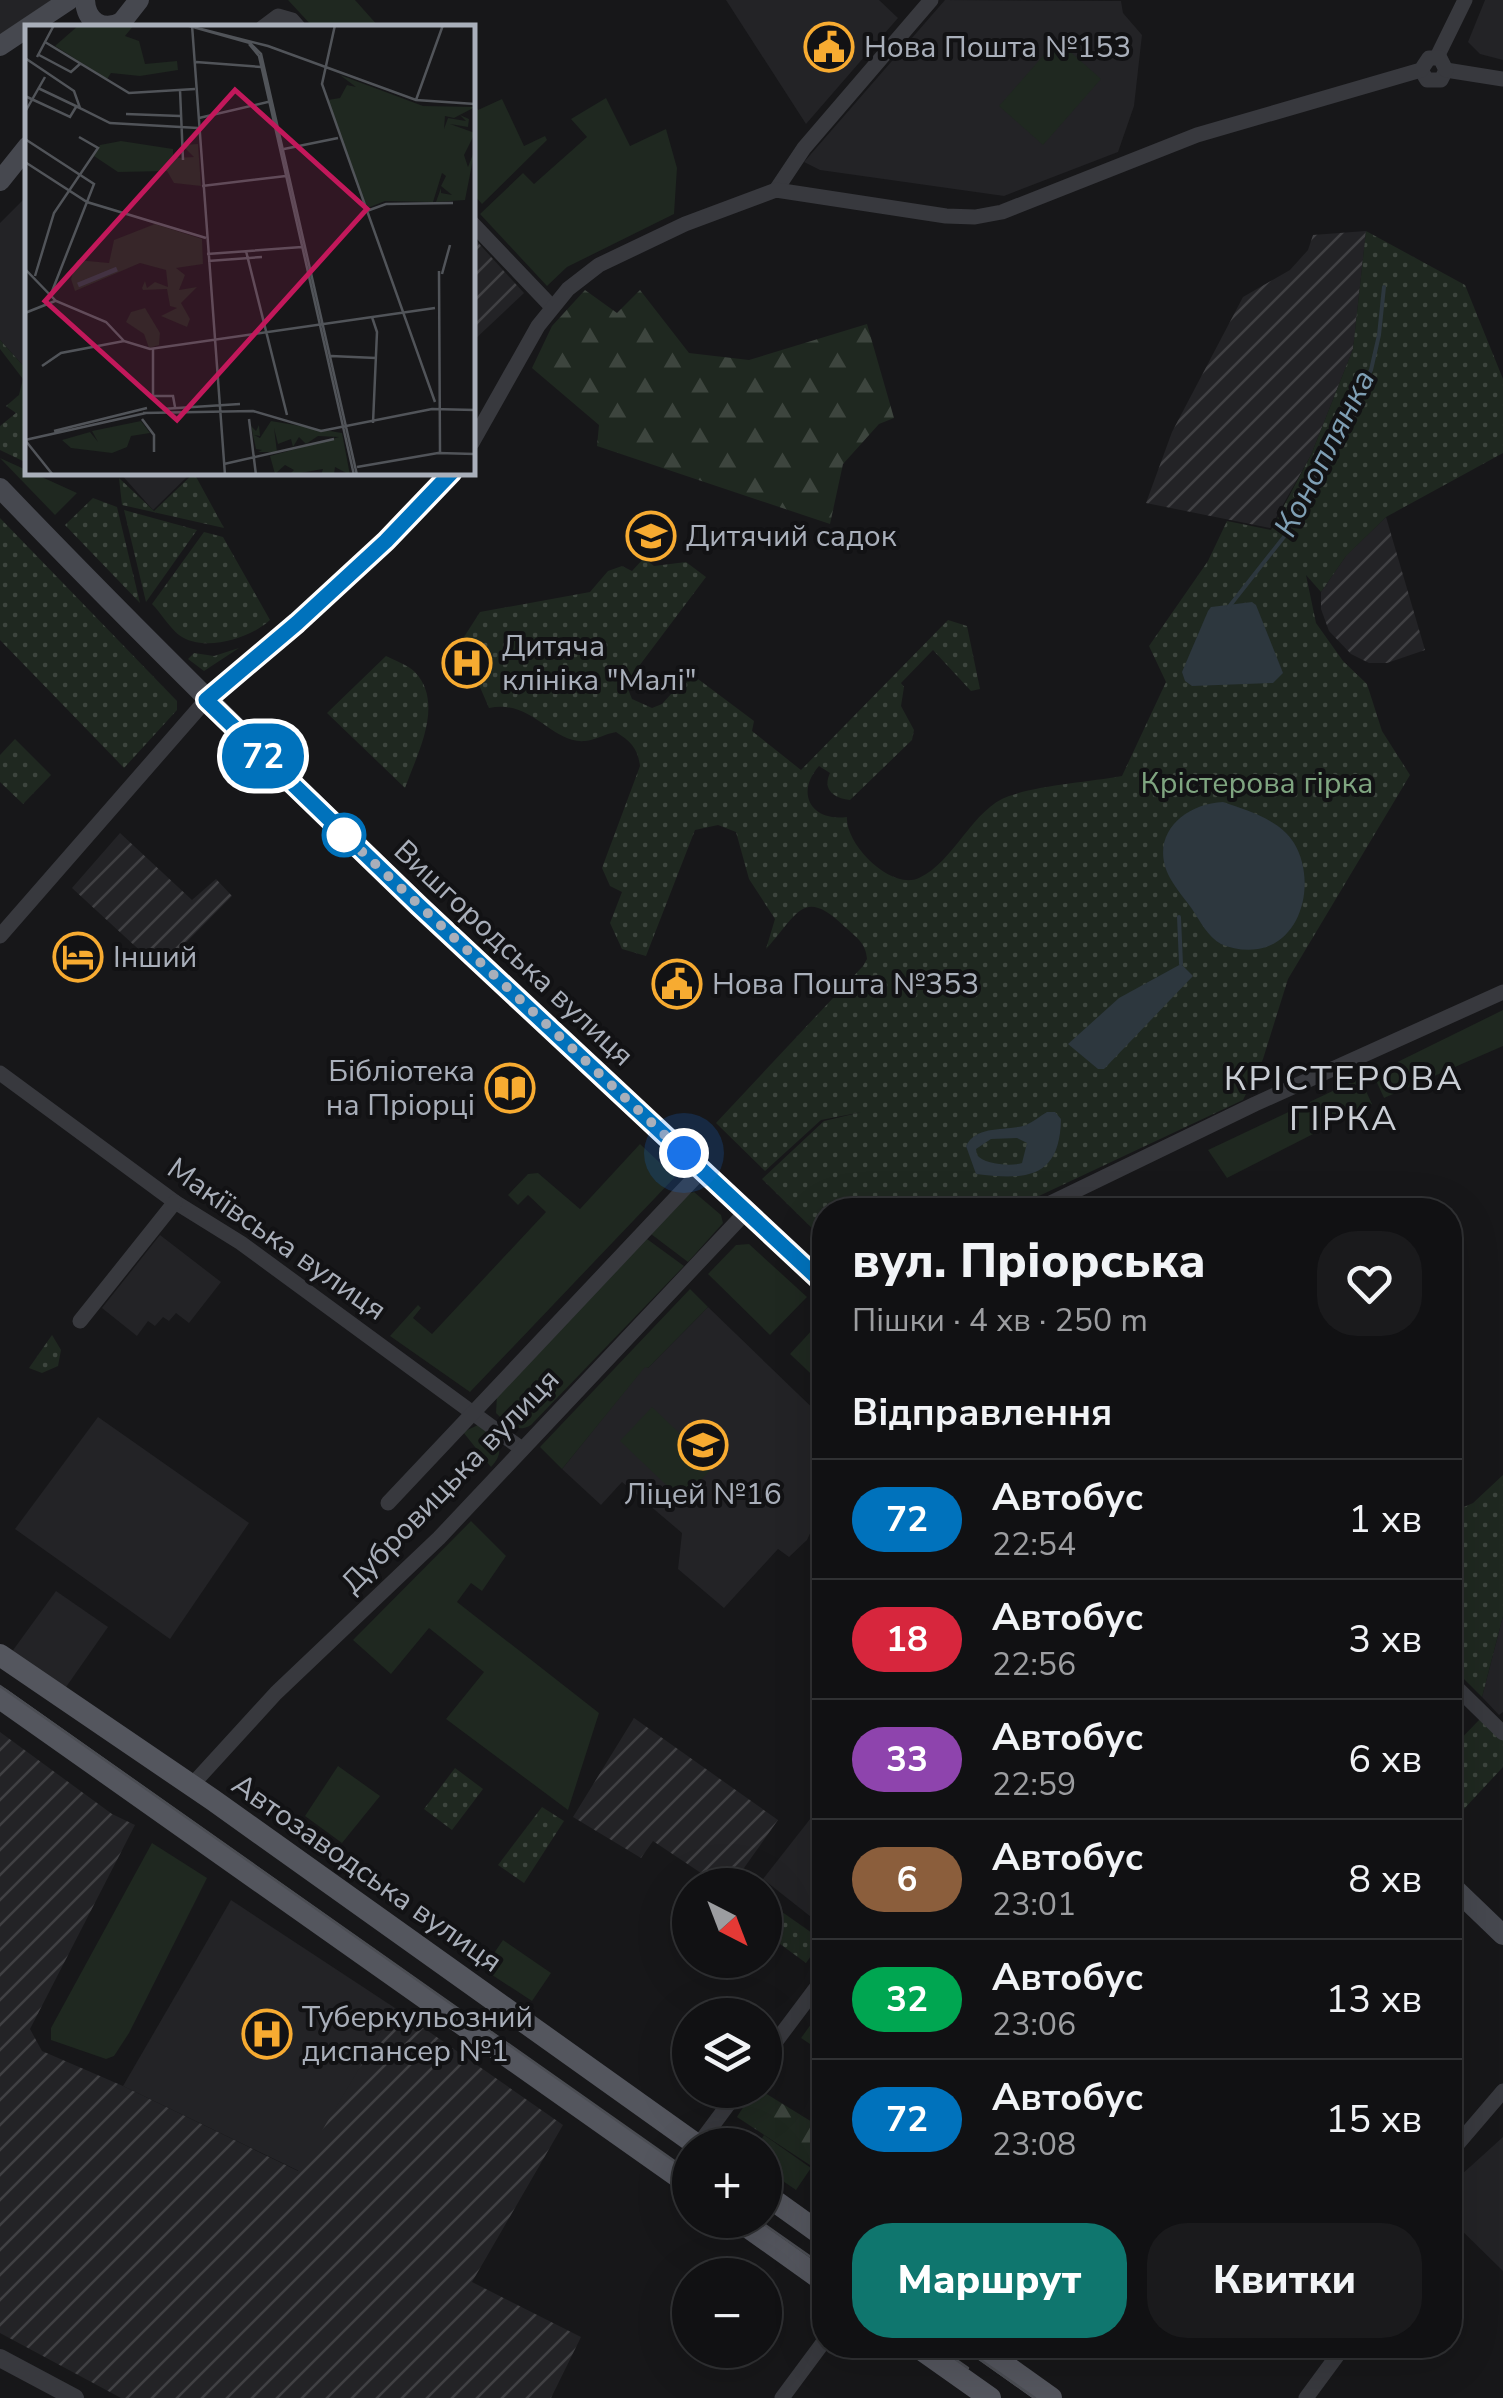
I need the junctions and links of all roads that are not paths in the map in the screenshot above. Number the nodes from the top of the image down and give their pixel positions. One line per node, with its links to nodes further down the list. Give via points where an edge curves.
1 (69, 0): 6 (main road)
2 (85, 0): 7 (main road)
3 (139, 0): 8 (main road)
4 (932, 0): 18 (street, via 804,148)
5 (1465, 0): 14 (street)
6 (33, 25)
7 (99, 25)
8 (120, 25)
9 (266, 25): 10 (street, via 278,16)
10 (296, 25)
11 (25, 31): 13 (main road)
12 (25, 44): 13 (main road)
13 (0, 48)
14 (1442, 64): 15 (street); 18 (street, via 1441,80 1427,80 1422,70 1197,135 1002,212 946,216)
15 (1503, 79)
16 (25, 150): 17 (main road)
17 (0, 181)
18 (776, 190): 20 (street, via 600,265)
19 (475, 227): 20 (street)
20 (552, 307): 21 (street)
21 (475, 439)
22 (449, 475): 24 (street, via 372,554)
23 (0, 488): 24 (main road, Вишгородська вулиця)
24 (206, 700): 25 (street); 28 (main road, Вишгородська вулиця)
25 (0, 936)
26 (1503, 992): 29 (street)
27 (0, 1074): 30 (street, Макіївська вулиця)
28 (702, 1170): 31 (main road, Вишгородська вулиця); 34 (street, Дубровицька вулиця)
29 (1061, 1198)
30 (175, 1202): 33 (street); 34 (street, Макіївська вулиця)
31 (746, 1212): 32 (main road, Вишгородська вулиця); 35 (street, Дубровицька вулиця)
32 (812, 1273)
33 (80, 1321)
34 (474, 1414): 35 (street, Макіївська вулиця); 36 (street, Дубровицька вулиця)
35 (522, 1449): 41 (street, Дубровицька вулиця)
36 (388, 1503)
37 (0, 1655): 41 (main road, Автозаводська вулиця)
38 (1462, 1693): 40 (street)
39 (0, 1698): 51 (main road)
40 (1503, 1732)
41 (191, 1786): 48 (main road, Автозаводська вулиця)
42 (1462, 1896): 43 (main road)
43 (1503, 1935)
44 (812, 1993): 45 (street)
45 (782, 2033)
46 (1503, 2092): 50 (street)
47 (725, 2108): 49 (street)
48 (673, 2128)
49 (710, 2128)
50 (1462, 2139)
51 (672, 2173)
52 (782, 2206): 53 (main road)
53 (812, 2228)
54 (763, 2238): 55 (main road)
55 (812, 2273)
56 (812, 2358): 62 (street)
57 (933, 2358): 63 (main road)
58 (995, 2358): 64 (main road)
59 (1335, 2358): 65 (street)
60 (1, 2360): 61 (street)
61 (75, 2398)
62 (782, 2398)
63 (990, 2398)
64 (1052, 2398)
65 (1306, 2398)

